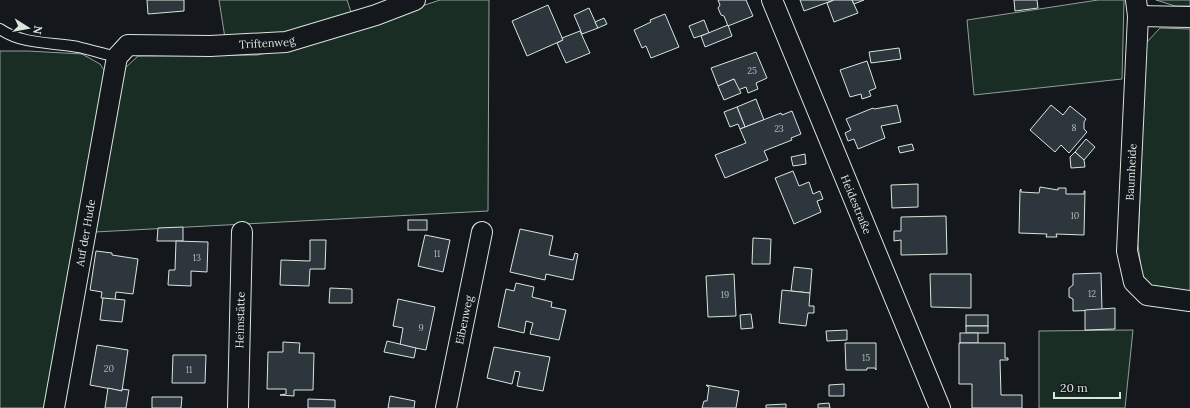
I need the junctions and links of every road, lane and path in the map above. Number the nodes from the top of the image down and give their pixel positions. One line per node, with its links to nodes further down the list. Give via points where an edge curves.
1 (415, 0): 6 (street, Triftenweg, via 376,15 286,42 210,46 128,45)
2 (772, 0): 13 (street, Heidestraße)
3 (1137, 8): 4 (street); 9 (street, Baumheide, via 1127,251 1134,282 1147,295)
4 (1190, 17)
5 (0, 29): 6 (lane, via 32,42 78,47)
6 (117, 57): 10 (street, Auf der Hude)
7 (242, 232): 11 (street, Heimstätte)
8 (482, 232): 12 (street, Eibenweg)
9 (1190, 300)
10 (54, 408)
11 (238, 408)
12 (446, 408)
13 (940, 408)

